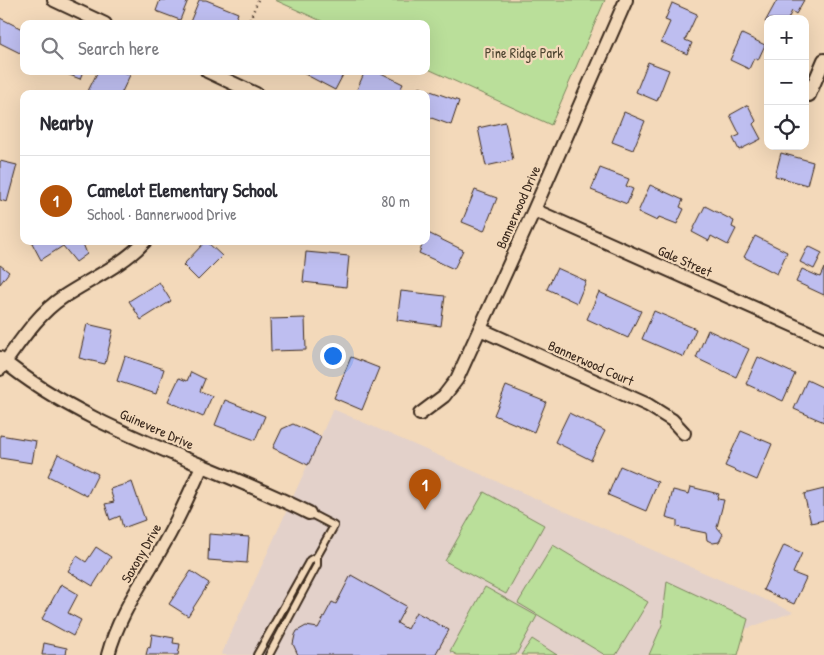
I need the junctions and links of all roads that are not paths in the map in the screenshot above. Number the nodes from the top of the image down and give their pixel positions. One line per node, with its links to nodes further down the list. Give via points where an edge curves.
1 (54, 0): 3 (street)
2 (626, 0): 8 (street, Bannerwood Drive)
3 (96, 20)
4 (824, 60): 7 (street)
5 (213, 75): 6 (street)
6 (235, 89)
7 (809, 93)
8 (534, 210): 10 (street, Bannerwood Drive); 11 (street, Gale Street)
9 (140, 245): 12 (street, via 45,312)
10 (480, 329): 13 (street, Bannerwood Drive, via 457,379 444,396); 14 (street, Bannerwood Court, via 648,405 672,420)
11 (824, 340)
12 (2, 363): 15 (street, Guinevere Drive, via 79,409)
13 (420, 414)
14 (684, 433)
15 (202, 466): 16 (street, Guinevere Drive, via 277,496); 18 (street, Saxony Drive, via 166,541 118,624)
16 (309, 513): 17 (lane, via 334,526)
17 (317, 556): 19 (lane, via 310,560); 20 (lane, via 317,565)
18 (108, 655)
19 (257, 655)
20 (269, 655)

